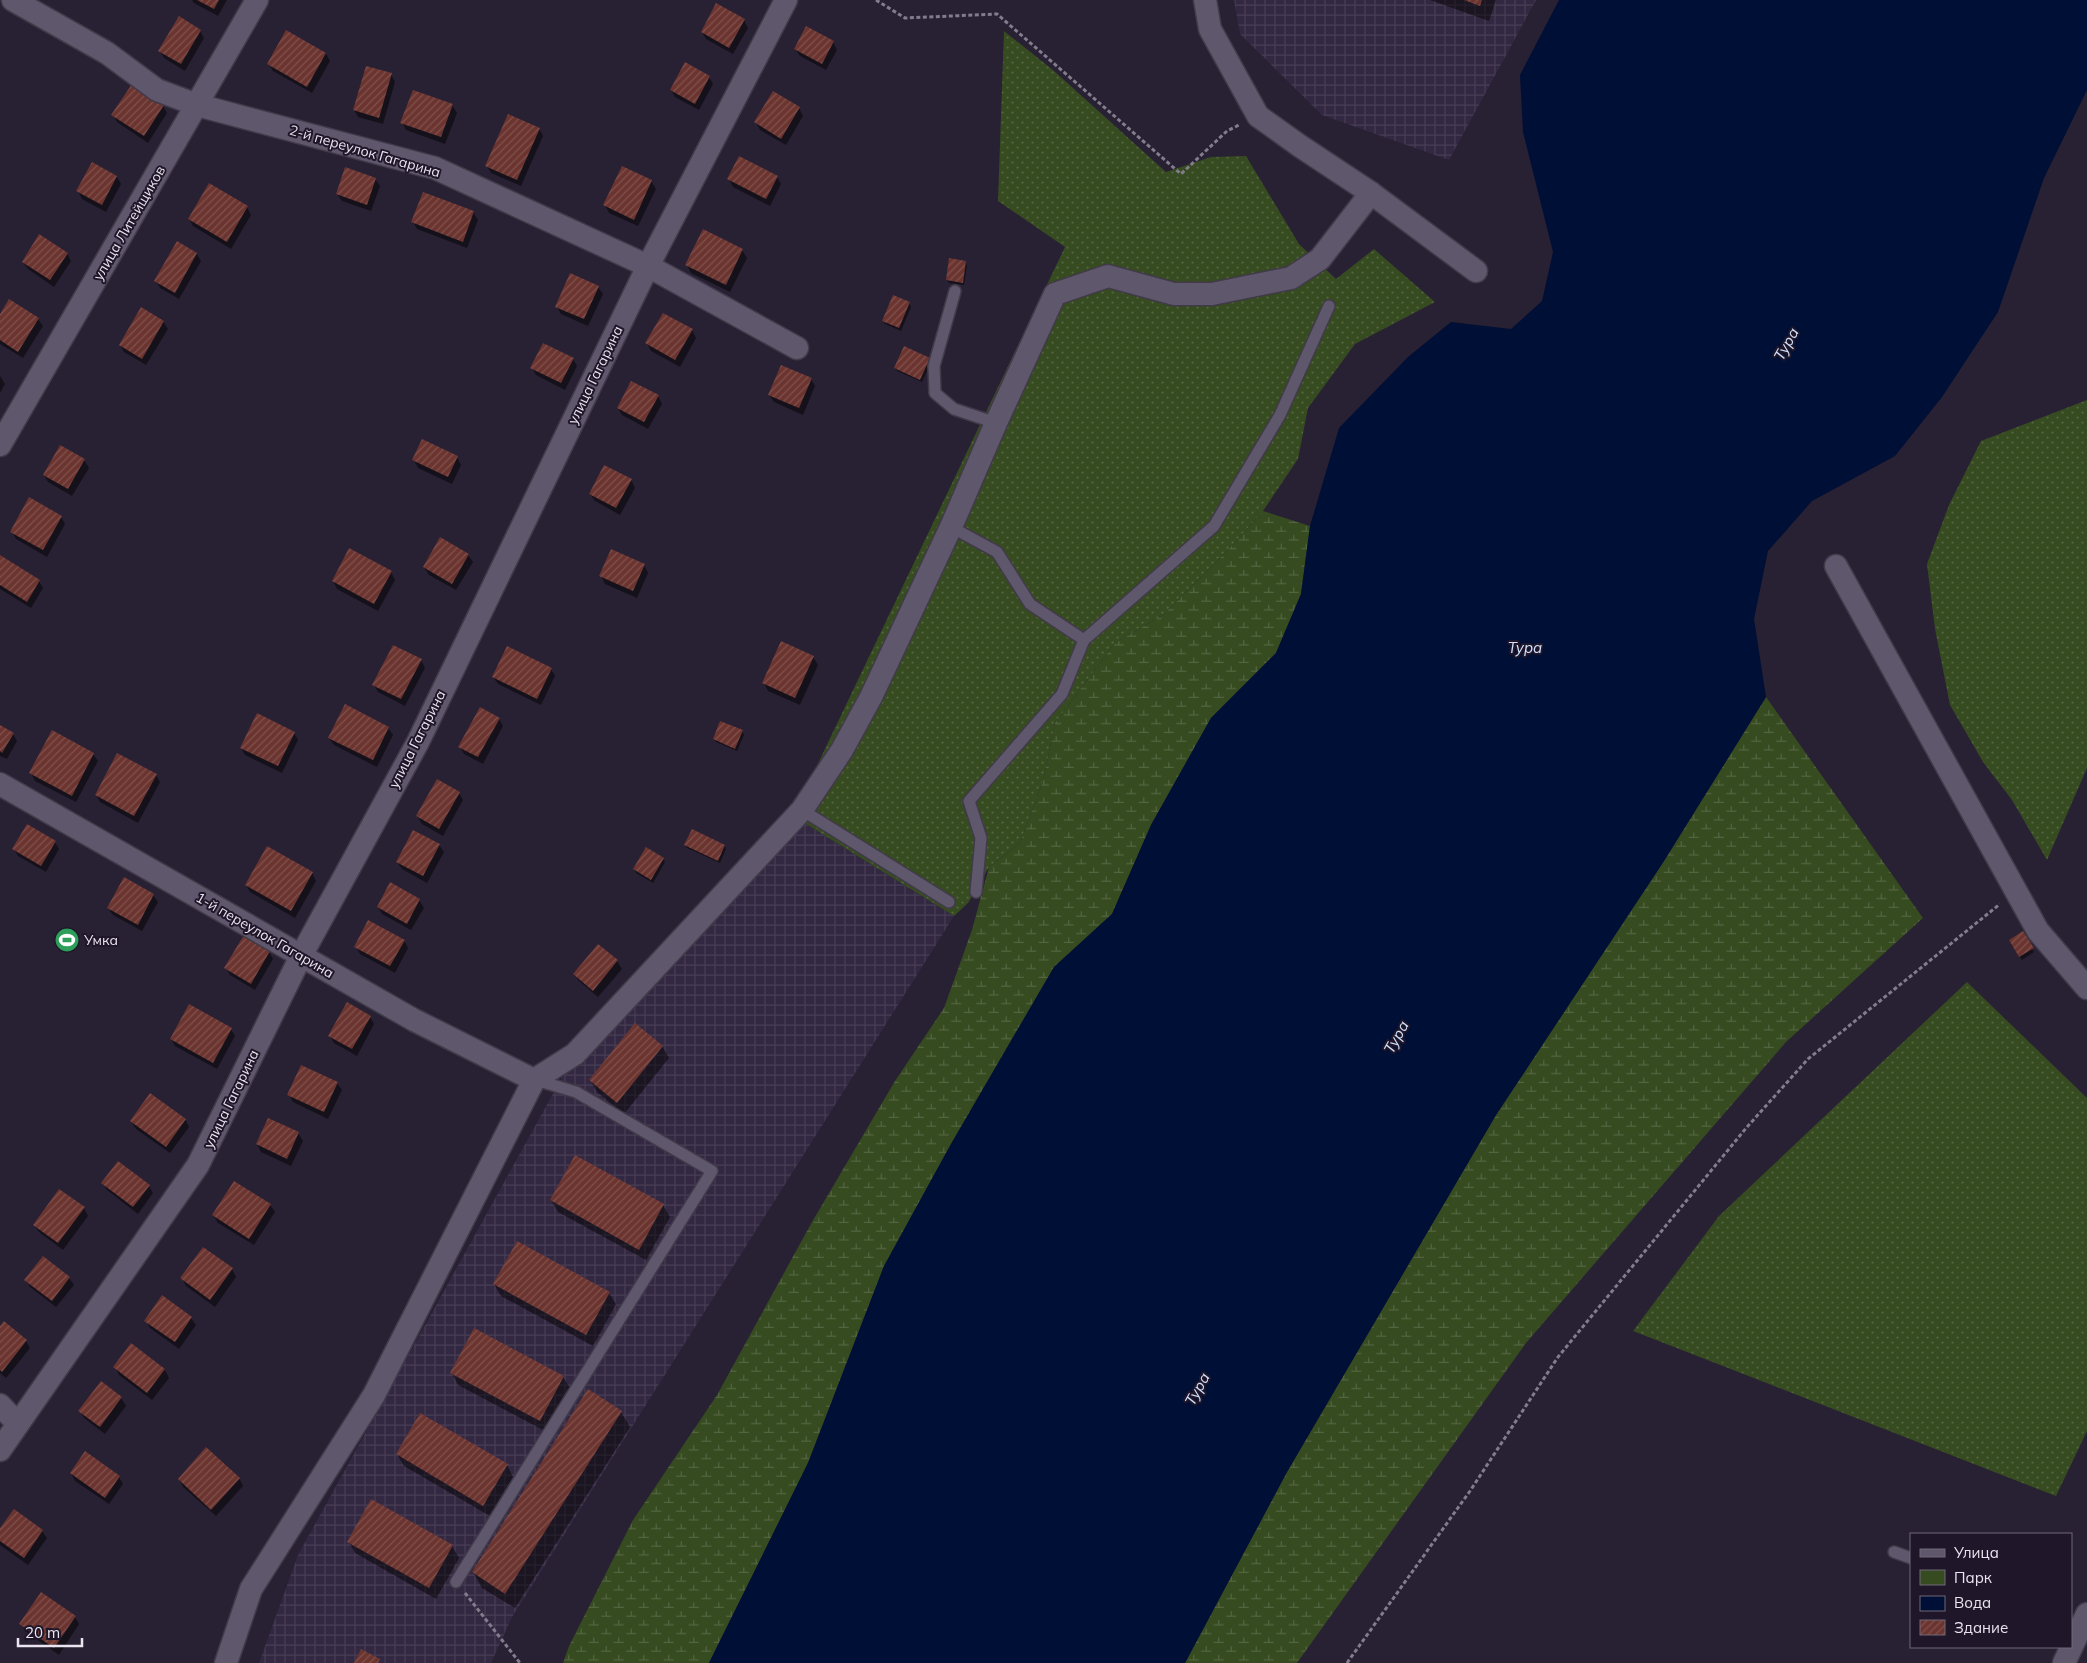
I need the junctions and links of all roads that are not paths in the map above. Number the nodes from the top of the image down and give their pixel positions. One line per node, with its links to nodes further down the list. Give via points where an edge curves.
1 (13, 0): 5 (street, 2-й переулок Гагарина, via 107,53 157,90)
2 (257, 0): 5 (street, улица Литейщиков)
3 (786, 0): 7 (street, улица Гагарина)
4 (1205, 0): 6 (street, via 1210,29 1258,116)
5 (197, 105): 7 (street, 2-й переулок Гагарина, via 435,168); 13 (street, улица Литейщиков)
6 (1371, 193): 8 (street); 12 (street, via 1320,258 1291,278 1212,294 1174,294 1108,276 1055,294)
7 (648, 266): 11 (street, 2-й переулок Гагарина); 21 (street, улица Гагарина, via 418,742)
8 (1476, 271)
9 (955, 291): 12 (lane, via 934,366 935,393 954,409)
10 (1329, 306): 16 (lane, via 1280,415 1214,526)
11 (797, 348)
12 (996, 423): 14 (street)
13 (0, 445)
14 (951, 527): 16 (lane, via 997,552 1030,604); 18 (street, via 871,697 842,750)
15 (1836, 566): 22 (street, via 2038,931)
16 (1084, 640): 19 (lane, via 1062,694 969,801 981,838)
17 (0, 784): 21 (street, 1-й переулок Гагарина)
18 (802, 810): 20 (lane); 23 (street, via 574,1054)
19 (976, 892)
20 (949, 902)
21 (301, 956): 23 (street, 1-й переулок Гагарина, via 414,1020); 25 (street, улица Гагарина, via 198,1165)
22 (2087, 988)
23 (534, 1080): 29 (lane, via 576,1092 712,1171); 33 (street, via 374,1395 251,1589)
24 (0, 1405): 25 (street)
25 (18, 1424): 26 (street, улица Гагарина)
26 (0, 1450)
27 (1894, 1552): 28 (lane)
28 (1910, 1558)
29 (456, 1582)
30 (2081, 1623): 31 (street)
31 (2072, 1644)
32 (2070, 1648): 34 (street)
33 (226, 1663)
34 (2064, 1663)

